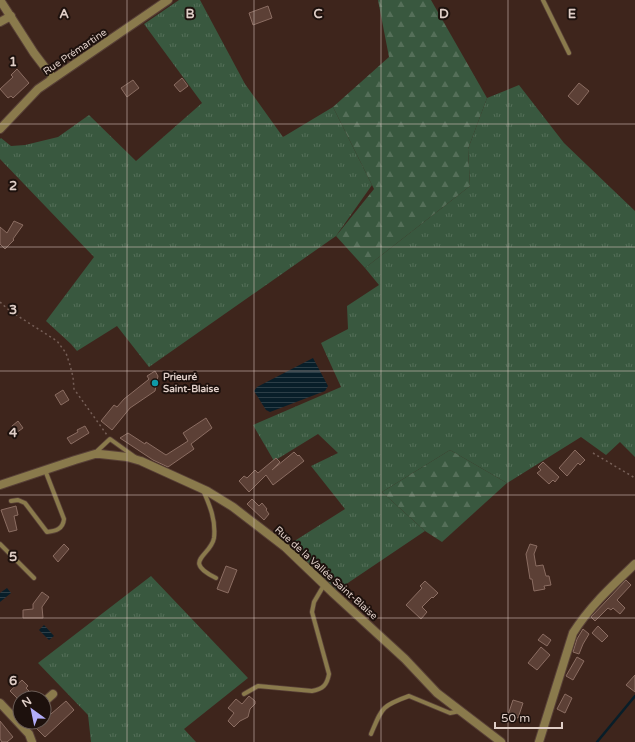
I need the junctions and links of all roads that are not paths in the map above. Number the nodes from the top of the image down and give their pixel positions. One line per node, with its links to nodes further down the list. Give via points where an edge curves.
1 (0, 0): 4 (street)
2 (168, 0): 7 (street, Rue Prémartine)
3 (543, 0): 6 (lane)
4 (10, 16): 5 (street); 7 (street)
5 (0, 22)
6 (569, 53)
7 (53, 78): 8 (street, Rue Prémartine, via 25,101)
8 (0, 129)
9 (95, 454): 10 (street, Rue de la Vallée Saint-Blaise); 10 (lane, via 110,439); 11 (street, Rue de la Vallée Saint-Blaise)
10 (141, 461): 13 (street, Rue de la Vallée Saint-Blaise)
11 (44, 470): 12 (street, Rue de la Vallée Saint-Blaise); 14 (lane, via 64,519 63,525 57,531 47,532 25,502)
12 (0, 485)
13 (203, 490): 18 (lane, via 215,524 213,540 199,563 206,573); 19 (street, Rue de la Vallée Saint-Blaise, via 233,507 285,547)
14 (11, 501)
15 (0, 544): 17 (lane)
16 (635, 564): 28 (street, via 600,598 573,633)
17 (34, 578)
18 (216, 578)
19 (324, 585): 20 (lane, via 314,602 312,612 329,674 327,683 321,689 312,692 258,686); 22 (street, Rue de la Vallée Saint-Blaise, via 405,659 437,693)
20 (244, 694)
21 (0, 703): 23 (street)
22 (460, 711): 25 (lane, via 450,713 409,696 392,702 381,710); 27 (street, Rue de la Vallée Saint-Blaise)
23 (12, 714)
24 (26, 730): 26 (street)
25 (371, 734)
26 (32, 742)
27 (501, 742)
28 (539, 742)

